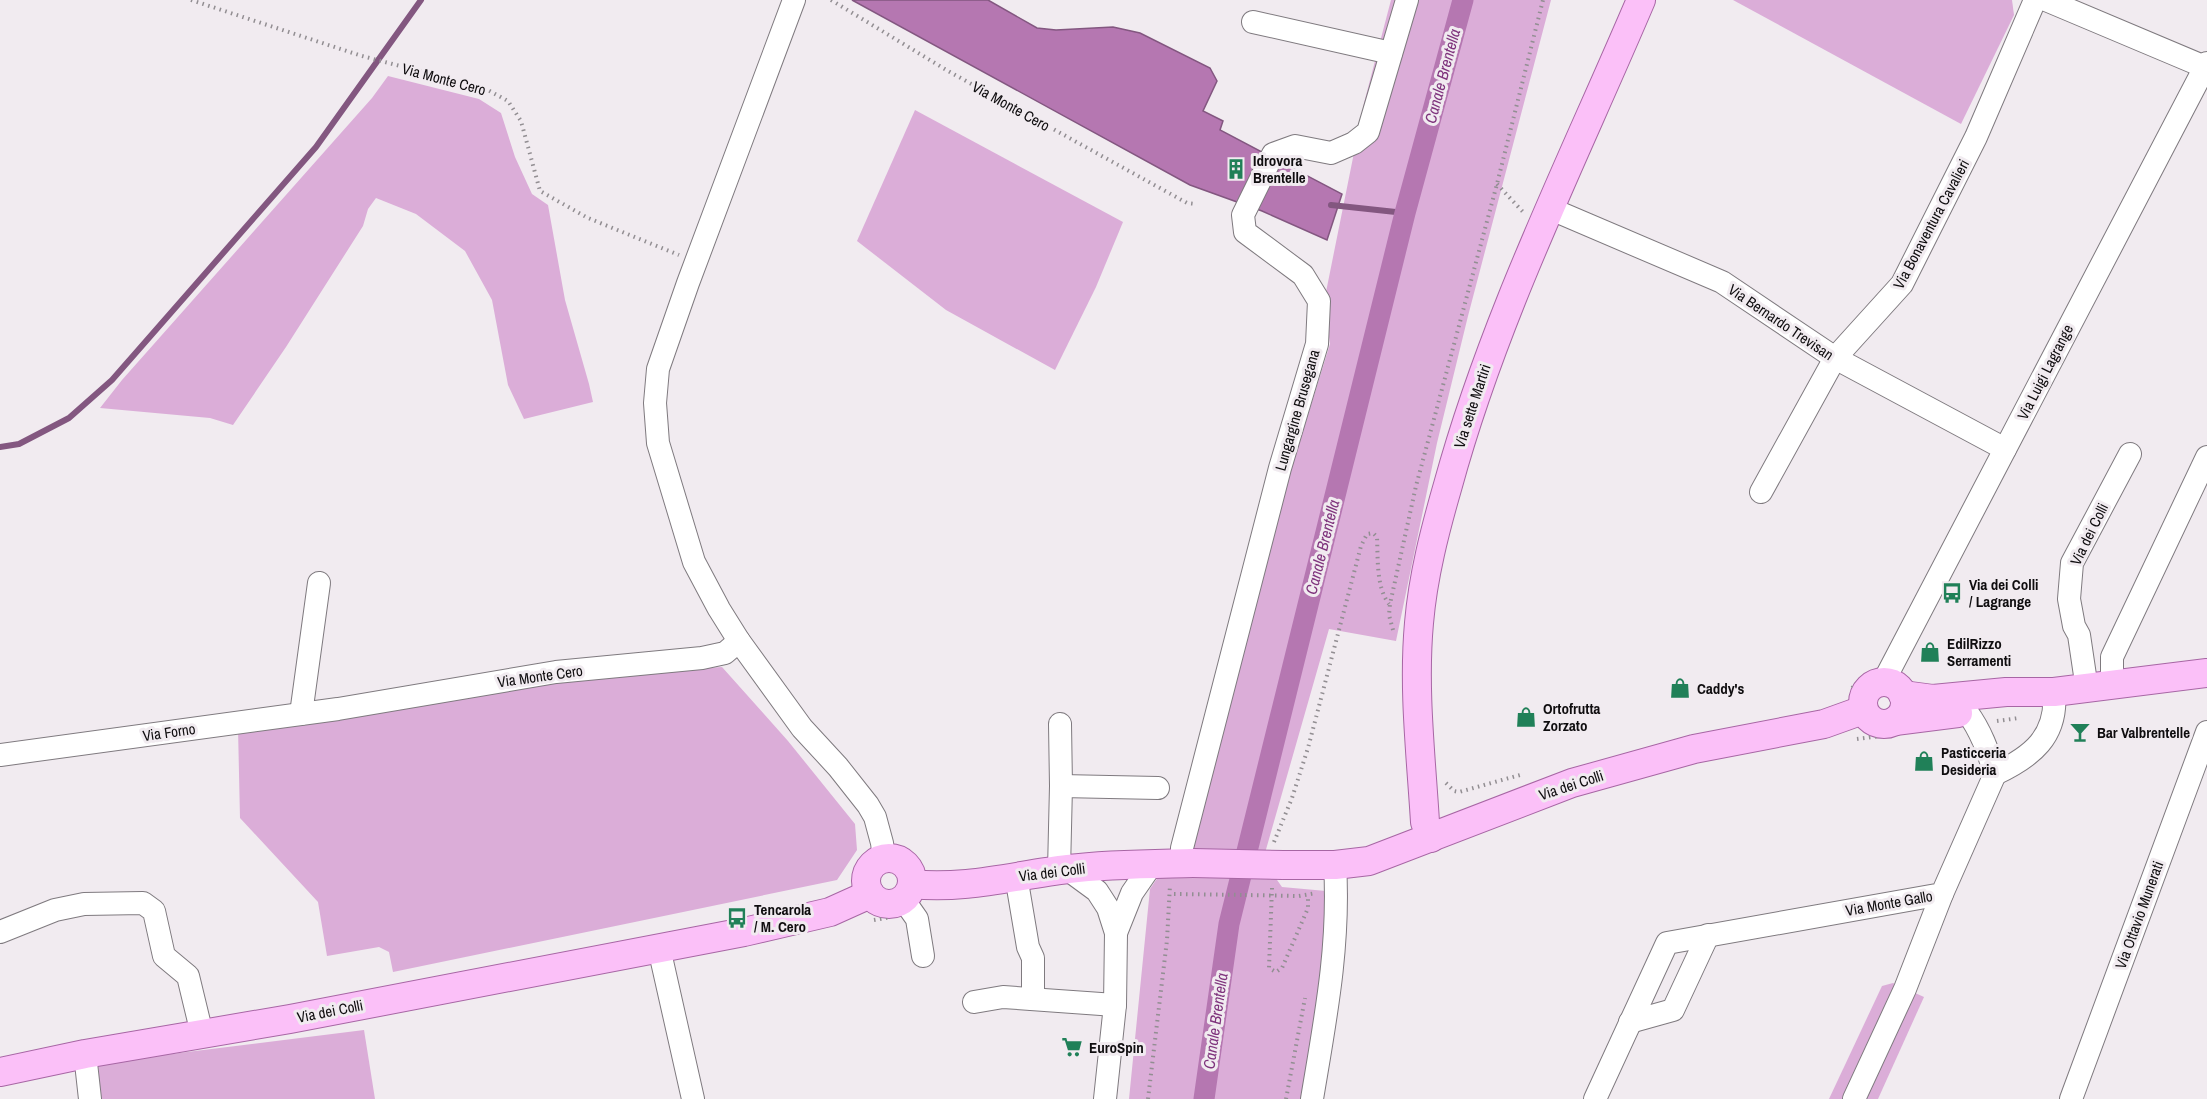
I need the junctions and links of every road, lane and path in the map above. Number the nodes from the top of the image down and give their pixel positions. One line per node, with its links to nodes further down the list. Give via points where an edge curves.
1 (191, 0): 15 (path, Via Monte Cero, via 362,56 484,88 508,101 521,121 540,191 588,218)
2 (794, 0): 15 (street)
3 (831, 0): 13 (path, Via Monte Cero, via 948,71 1187,203)
4 (1407, 0): 10 (street, Lungargine Brusegana)
5 (1543, 0): 12 (path)
6 (1641, 0): 14 (main road, Via sette Martiri)
7 (2035, 0): 16 (street, Via Bonaventura Cavalieri, via 1976,137 1902,284)
8 (2046, 0): 11 (street)
9 (1253, 22): 10 (street)
10 (1390, 52): 42 (street, Lungargine Brusegana, via 1368,132 1330,153 1295,146 1274,154 1244,215 1245,232 1303,276 1319,301 1317,344 1182,848)
11 (2203, 76): 17 (street, Via Luigi Lagrange)
12 (1497, 184): 14 (path, via 1520,210); 44 (path, via 1416,486 1390,604 1381,584 1377,537 1367,534 1308,748 1278,831)
13 (1196, 204)
14 (1548, 216): 16 (street, Via Bernardo Trevisan, via 1722,282); 40 (main road, Via sette Martiri, via 1474,399 1424,581 1417,686 1425,822)
15 (696, 262): 22 (street, via 658,369 658,443 694,562)
16 (1835, 358): 17 (street, Via Bernardo Trevisan); 20 (street, Via Bonaventura Cavalieri)
17 (2005, 449): 25 (street, Via Luigi Lagrange, via 1887,675)
18 (2130, 454): 24 (street, Via dei Colli, via 2072,563 2069,599 2074,626)
19 (2204, 471): 24 (street)
20 (1761, 492)
21 (320, 583): 29 (street)
22 (739, 641): 28 (street, Via Monte Cero, via 725,653 702,658 556,672); 41 (street, via 802,728 868,805 875,817)
23 (2207, 673): 24 (main road)
24 (2100, 687): 26 (main road)
25 (1888, 693): 26 (main road, via 1933,699 2006,692); 27 (path); 27 (main road, via 1872,686); 30 (main road)
26 (2051, 693): 30 (main road); 35 (street, via 2054,713 2046,735 2031,755)
27 (1853, 702): 40 (main road, Via dei Colli, via 1824,724 1632,765 1572,783)
28 (338, 709): 29 (street, Via Forno)
29 (301, 714): 34 (street, Via Forno)
30 (1977, 717): 31 (path); 35 (street, via 1976,724)
31 (2029, 717)
32 (1060, 724): 38 (street)
33 (2207, 732): 70 (street, Via Ottavio Munerati)
34 (0, 755)
35 (1995, 774): 50 (street, Via Monte Gallo)
36 (1522, 775): 37 (path, via 1460,792)
37 (1443, 780)
38 (1061, 786): 39 (street); 46 (street)
39 (1158, 788)
40 (1431, 838): 45 (main road, Via dei Colli, via 1369,861)
41 (884, 858): 48 (main road, via 905,864 912,877); 49 (main road, via 873,863 867,872)
42 (1188, 863): 43 (main road, Via dei Colli); 44 (main road, Via dei Colli, bridge)
43 (1152, 864): 46 (main road, Via dei Colli); 52 (street, via 1132,893)
44 (1276, 866): 45 (main road, Via dei Colli); 66 (path, bridge, via 1269,968 1276,972 1282,968 1308,908 1308,895 1299,897 1185,894 1172,894)
45 (1330, 866): 67 (street, via 1336,937)
46 (1063, 870): 47 (main road, Via dei Colli); 52 (street, via 1097,891 1108,908)
47 (1016, 876): 48 (main road, Via dei Colli); 56 (street, via 1033,958)
48 (907, 892): 49 (main road, Via dei Colli, via 895,903 885,904); 55 (street, via 917,919)
49 (870, 894): 54 (main road, Via dei Colli, via 830,912)
50 (1942, 894): 53 (street, Via Monte Gallo); 69 (street, via 1905,989)
51 (0, 932): 60 (street, via 55,910 84,904 142,903 154,911 164,956 188,976)
52 (1116, 933): 58 (street)
53 (1708, 935): 59 (street, via 1673,1010); 59 (street, Via Monte Gallo, via 1668,943)
54 (659, 948): 60 (main road, Via dei Colli); 64 (street)
55 (923, 956)
56 (1033, 999): 57 (street, via 1003,997); 58 (street)
57 (974, 1002)
58 (1115, 1005): 65 (street)
59 (1630, 1022): 68 (street, Via Monte Gallo)
60 (202, 1034): 61 (main road, Via dei Colli)
61 (85, 1054): 62 (main road, Via dei Colli); 63 (street)
62 (0, 1072)
63 (90, 1099)
64 (693, 1099)
65 (1105, 1099)
66 (1149, 1099)
67 (1312, 1099)
68 (1595, 1099)
69 (1854, 1099)
70 (2072, 1099)

